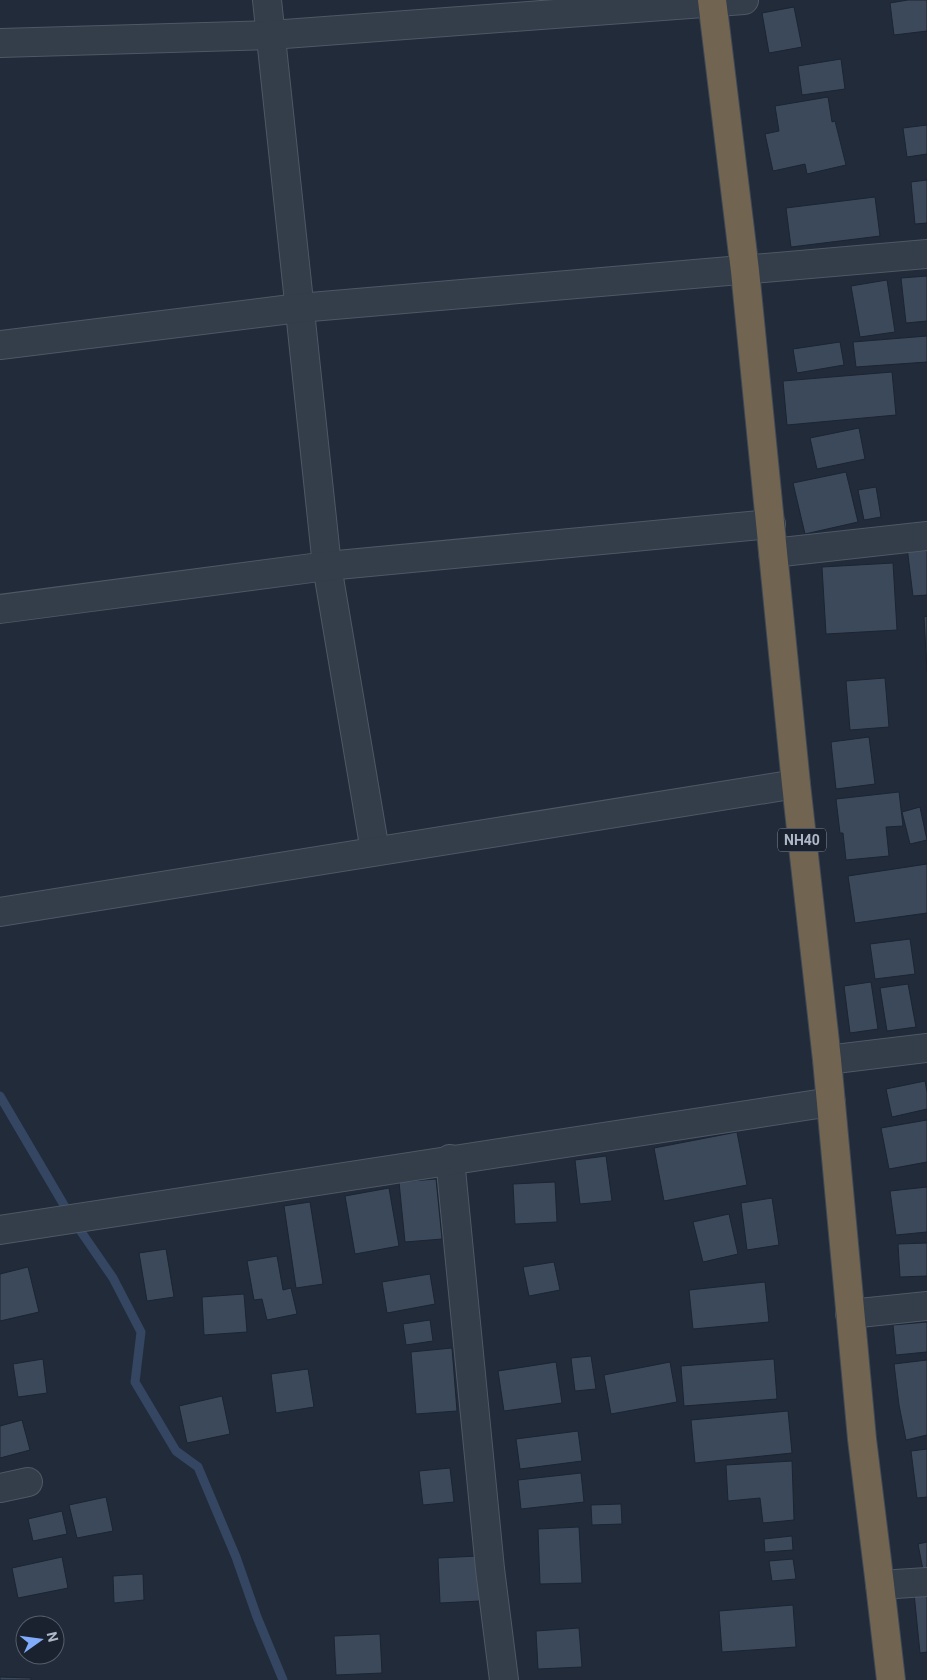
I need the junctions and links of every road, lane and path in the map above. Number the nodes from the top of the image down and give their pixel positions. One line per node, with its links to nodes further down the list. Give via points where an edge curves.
1 (267, 0): 4 (street)
2 (744, 0): 3 (street)
3 (712, 2): 4 (street); 7 (highway, NH40)
4 (271, 35): 5 (street); 8 (street)
5 (0, 42)
6 (927, 254): 7 (street)
7 (745, 270): 8 (street); 10 (highway, NH40)
8 (299, 308): 9 (street); 13 (street)
9 (0, 345)
10 (771, 524): 12 (highway, NH40); 13 (street)
11 (927, 536): 12 (street)
12 (773, 553): 15 (highway, NH40)
13 (327, 566): 14 (street); 16 (street)
14 (0, 608)
15 (796, 784): 16 (street); 19 (highway, NH40)
16 (375, 852): 17 (street)
17 (0, 912)
18 (927, 1048): 19 (street)
19 (827, 1060): 20 (highway, NH40)
20 (831, 1102): 21 (street); 24 (highway, NH40)
21 (450, 1159): 22 (street); 29 (street)
22 (0, 1230)
23 (927, 1306): 24 (street)
24 (850, 1314): 28 (highway, NH40)
25 (28, 1482): 26 (street)
26 (0, 1488)
27 (927, 1582): 28 (street)
28 (880, 1585): 30 (highway, NH40)
29 (504, 1680)
30 (891, 1680)

